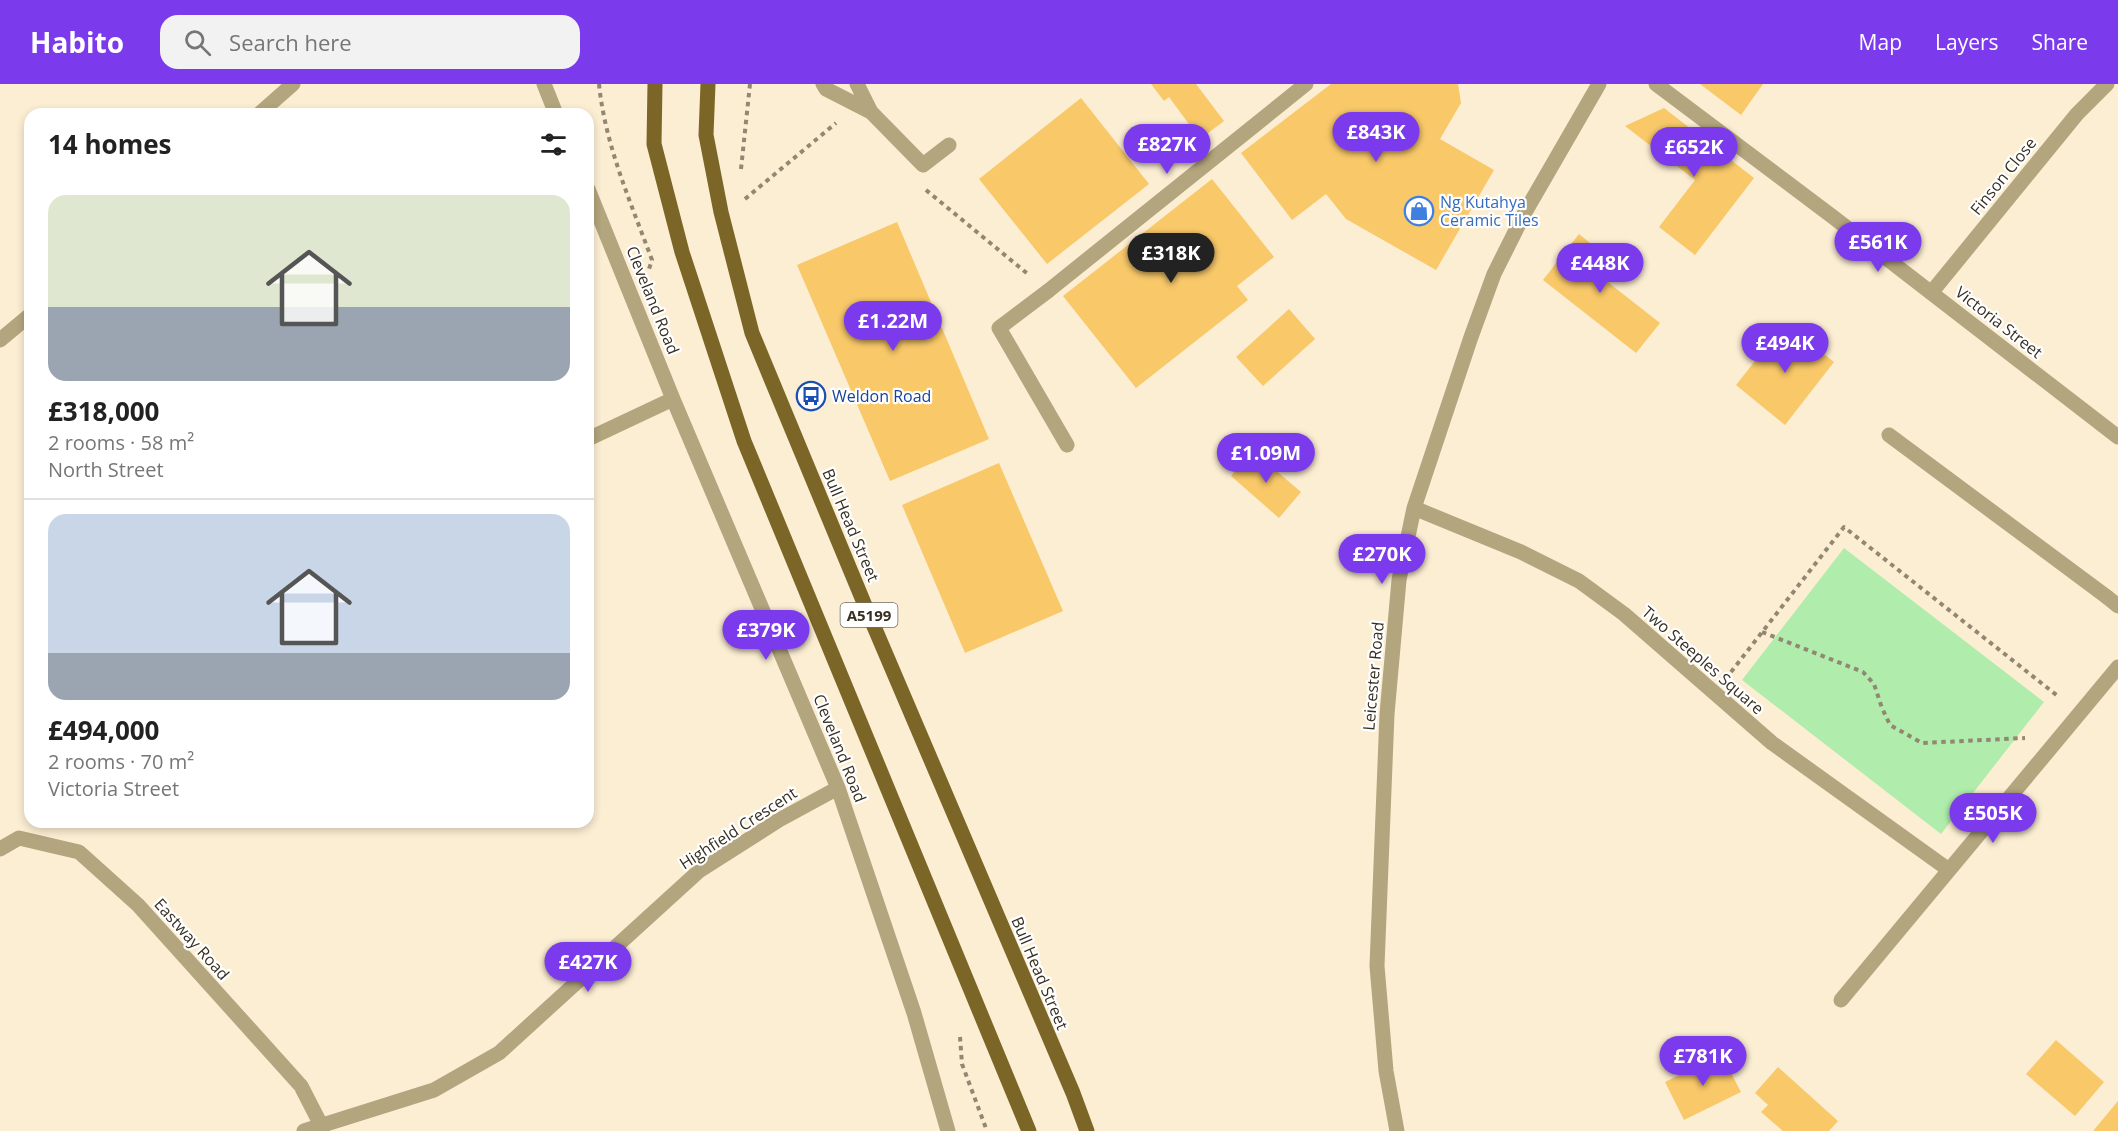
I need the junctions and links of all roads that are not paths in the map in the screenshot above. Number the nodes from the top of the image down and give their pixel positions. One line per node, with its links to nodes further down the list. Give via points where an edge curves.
1 (292, 84): 11 (street)
2 (544, 84): 12 (street)
3 (655, 84): 34 (main road, A5199, via 654,144 682,252 744,441)
4 (708, 84): 35 (main road, Bull Head Street / A5199, via 706,135 752,333)
5 (823, 84): 13 (street)
6 (857, 84): 13 (street)
7 (1306, 84): 23 (street, via 999,328)
8 (1599, 84): 24 (street, Leicester Road, via 1494,274)
9 (1656, 84): 16 (street, Victoria Street)
10 (2107, 84): 16 (street, Finson Close, via 2077,114)
11 (266, 108)
12 (554, 108)
13 (871, 112): 14 (street, via 923,165)
14 (949, 145)
15 (594, 204): 19 (street, Cleveland Road)
16 (1930, 293): 22 (street, Victoria Street)
17 (24, 320): 18 (street)
18 (0, 340)
19 (673, 399): 21 (street); 27 (street, Cleveland Road)
20 (1889, 435): 25 (street)
21 (594, 436)
22 (2118, 437)
23 (1067, 444)
24 (1414, 508): 29 (street, Two Steeples Square, via 1521,552 1579,581 1772,743); 36 (street, Leicester Road, via 1399,580 1387,714 1377,966 1386,1071)
25 (2112, 602)
26 (2118, 667): 29 (street)
27 (838, 788): 31 (street, Highfield Crescent, via 699,871 499,1053 434,1089); 33 (street, Cleveland Road, via 914,1013)
28 (0, 849): 31 (street, Eastway Road, via 19,838 79,852 138,905 301,1086)
29 (1950, 870): 30 (street)
30 (1841, 1000)
31 (321, 1125): 32 (street, Highfield Crescent)
32 (304, 1131)
33 (948, 1131)
34 (1029, 1131)
35 (1087, 1131)
36 (1397, 1131)

